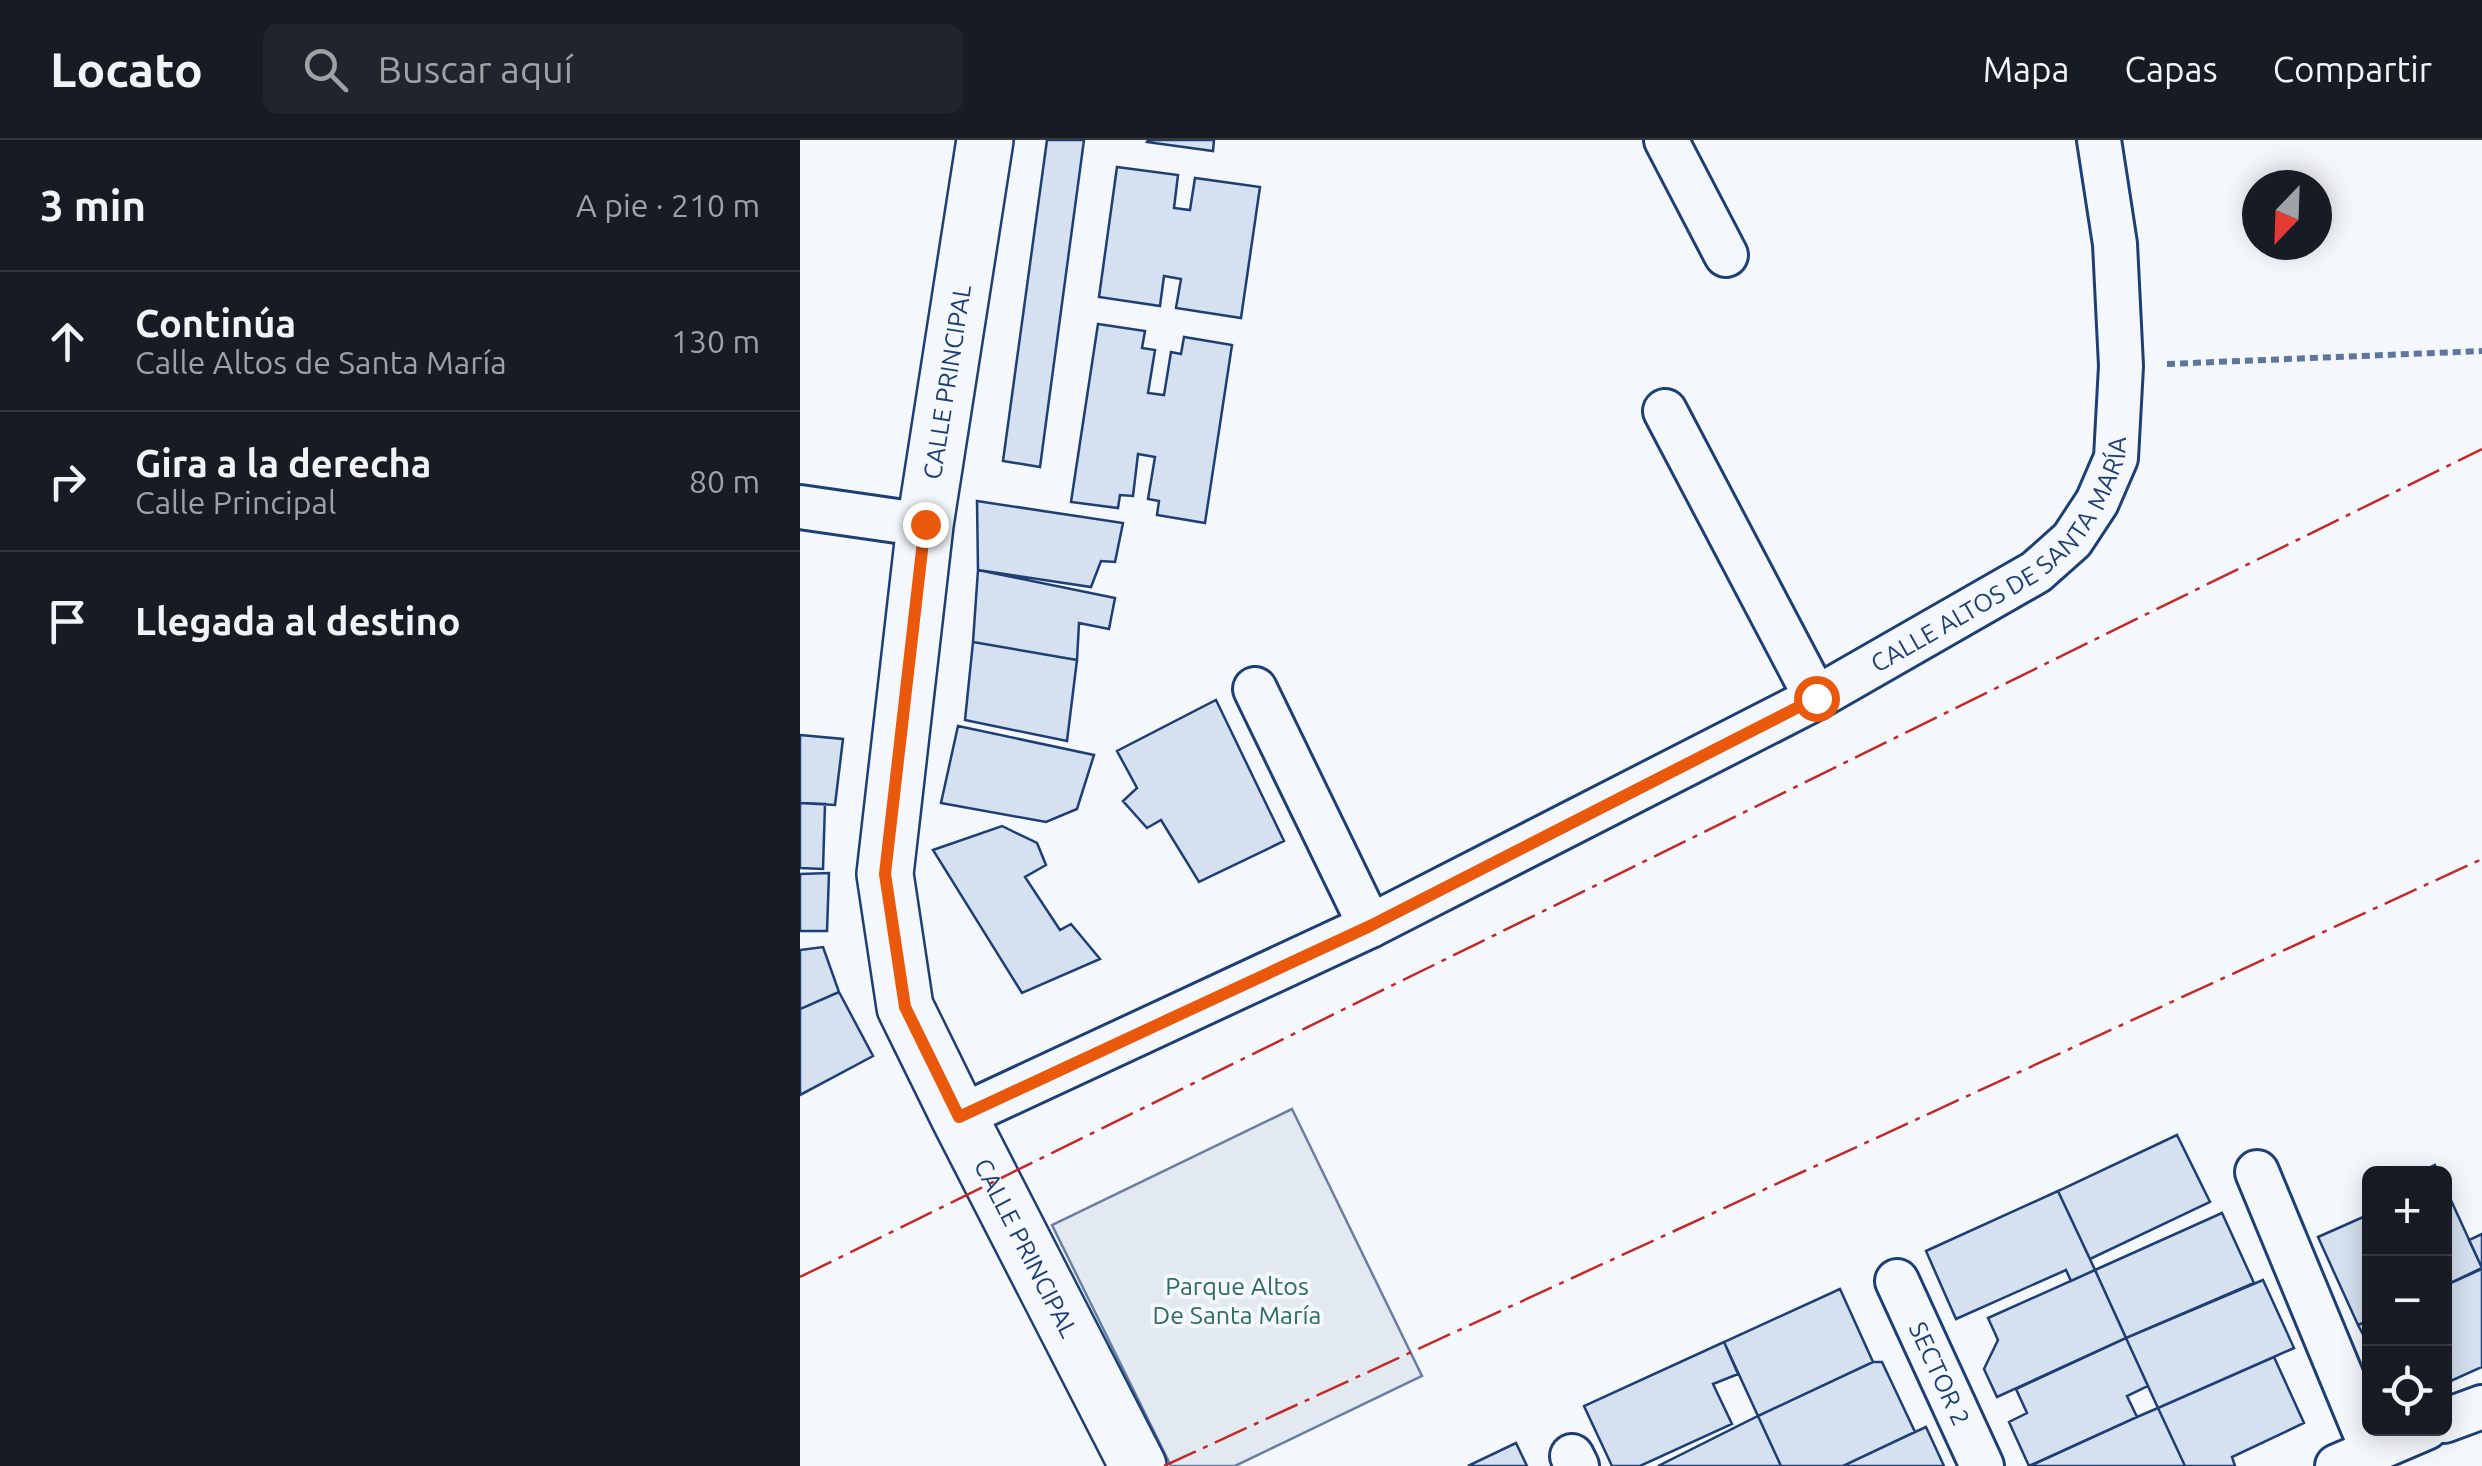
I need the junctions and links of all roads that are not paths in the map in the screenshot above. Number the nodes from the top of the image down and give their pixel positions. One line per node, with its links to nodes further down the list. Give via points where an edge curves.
1 (986, 140): 7 (street, CALLE PRINCIPAL)
2 (1666, 140): 4 (street)
3 (2098, 140): 9 (street, CALLE ALTOS DE SANTA MARÍA, via 2115,244 2120,366 2116,458 2097,502 2072,540 2036,572)
4 (1726, 255)
5 (1664, 412): 9 (street)
6 (800, 507): 7 (street)
7 (925, 524): 11 (street, CALLE PRINCIPAL, via 885,874 905,1007)
8 (1256, 688): 10 (street)
9 (1816, 698): 10 (street, CALLE ALTOS DE SANTA MARÍA)
10 (1370, 926): 11 (street, CALLE ALTOS DE SANTA MARÍA)
11 (959, 1117): 18 (street, CALLE PRINCIPAL)
12 (2257, 1172): 17 (street)
13 (1898, 1282): 19 (street, SECTOR 2)
14 (2482, 1407): 15 (street)
15 (2452, 1419)
16 (2407, 1436): 17 (street)
17 (2355, 1458)
18 (1138, 1466)
19 (1982, 1466)

